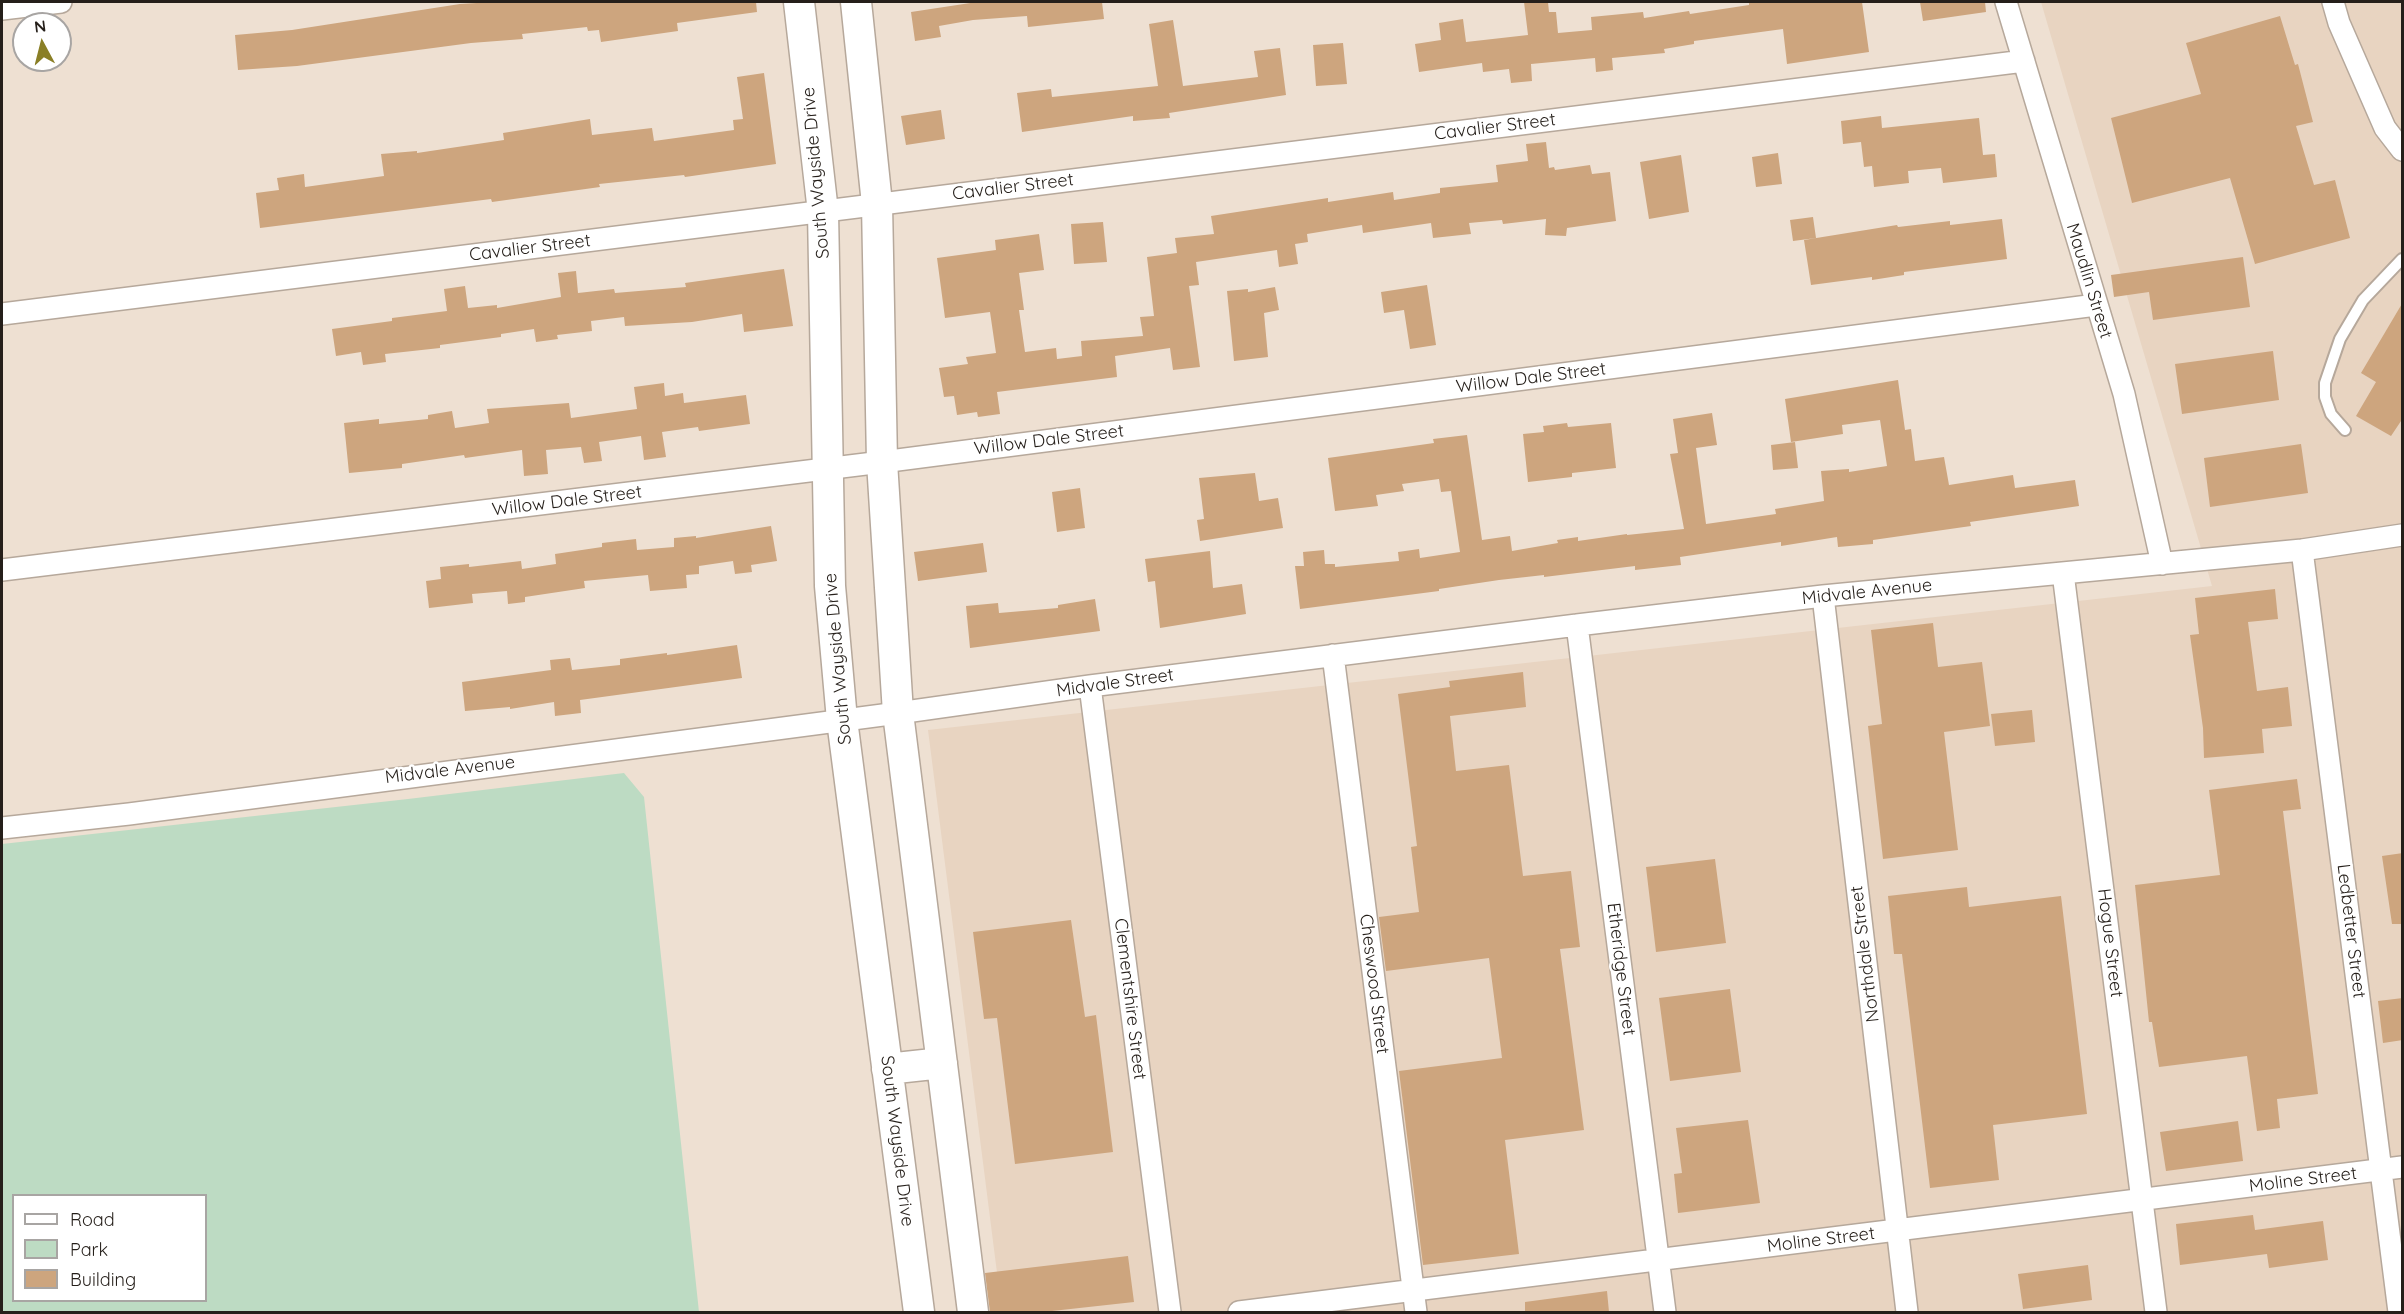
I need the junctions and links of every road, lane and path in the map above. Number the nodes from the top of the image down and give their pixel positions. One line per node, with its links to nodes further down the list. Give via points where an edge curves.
1 (61, 2): 6 (street)
2 (799, 2): 10 (main road, South Wayside Drive)
3 (856, 2): 9 (main road)
4 (2006, 2): 7 (street, Maudlin Street)
5 (2333, 2): 8 (street, via 2385,128)
6 (2, 9)
7 (2024, 61): 9 (street, Cavalier Street); 12 (street, Maudlin Street)
8 (2403, 150)
9 (877, 204): 10 (street, Cavalier Street); 15 (main road)
10 (823, 212): 13 (street, Cavalier Street); 16 (main road, South Wayside Drive)
11 (2403, 259): 14 (lane, via 2363,300 2340,339 2325,383 2331,414)
12 (2096, 305): 15 (street, Willow Dale Street); 19 (street, Maudlin Street, via 2124,394)
13 (2, 314)
14 (2345, 430)
15 (882, 462): 16 (street, Willow Dale Street); 26 (main road)
16 (829, 469): 20 (street, Willow Dale Street); 27 (main road, South Wayside Drive, via 830,586)
17 (2403, 535): 18 (street, Midvale Avenue)
18 (2302, 550): 19 (street, Midvale Avenue); 32 (street, Ledbetter Street)
19 (2162, 564): 21 (street, Midvale Avenue)
20 (2, 570)
21 (2063, 573): 22 (street, Midvale Avenue); 33 (street, Hogue Street)
22 (1823, 596): 23 (street, Midvale Avenue); 34 (street, Northdale Street)
23 (1577, 625): 24 (street, Midvale Avenue); 35 (street, Etheridge Street)
24 (1332, 655): 25 (street, Midvale Street); 36 (street, Cheswood Street)
25 (1089, 686): 26 (street, Midvale Street); 39 (street, Clementshire Street)
26 (898, 713): 27 (street, Midvale Avenue); 29 (main road)
27 (842, 720): 28 (street, Midvale Avenue); 30 (main road, South Wayside Drive)
28 (2, 828)
29 (942, 1063): 30 (main road); 38 (main road)
30 (887, 1069): 37 (main road, South Wayside Drive)
31 (2403, 1167): 32 (street, Moline Street)
32 (2381, 1170): 33 (street, Moline Street); 45 (street, Ledbetter Street)
33 (2142, 1200): 34 (street, Moline Street); 44 (street, Hogue Street)
34 (1896, 1230): 35 (street, Moline Street); 43 (street, Northdale Street)
35 (1659, 1260): 36 (street, Moline Street); 42 (street, Etheridge Street)
36 (1413, 1291): 40 (street, Moline Street); 41 (street, Cheswood Street)
37 (919, 1312)
38 (973, 1312)
39 (1170, 1312)
40 (1239, 1312)
41 (1416, 1312)
42 (1665, 1312)
43 (1907, 1312)
44 (2156, 1312)
45 (2399, 1312)

